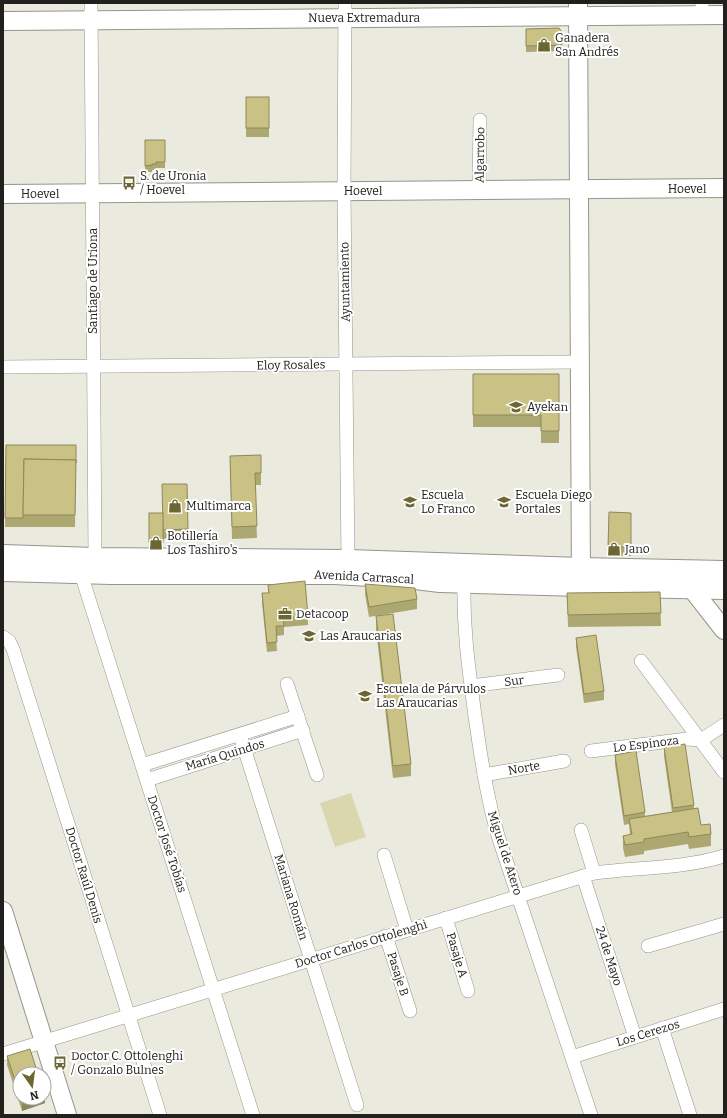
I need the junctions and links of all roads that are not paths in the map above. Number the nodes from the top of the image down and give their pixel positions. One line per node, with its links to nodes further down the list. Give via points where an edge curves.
1 (702, 9): 2 (street, Nueva Extremadura); 5 (street, Nueva Extremadura)
2 (578, 10): 3 (street, Nueva Extremadura); 9 (street)
3 (345, 11): 4 (street, Nueva Extremadura); 11 (street, Ayuntamiento)
4 (91, 12): 6 (street, Nueva Extremadura); 12 (street, Santiago de Uriona)
5 (724, 15)
6 (3, 21)
7 (480, 120): 10 (street, Algarrobo)
8 (724, 188): 9 (street, Hoevel)
9 (579, 189): 10 (street, Hoevel); 14 (street)
10 (479, 190): 11 (street, Hoevel)
11 (344, 191): 12 (street, Hoevel); 15 (street, Ayuntamiento)
12 (92, 193): 13 (street, Hoevel); 16 (street, Santiago de Uriona)
13 (3, 194)
14 (580, 362): 15 (street, Eloy Rosales); 24 (street)
15 (346, 364): 16 (street, Eloy Rosales); 20 (street, Ayuntamiento)
16 (94, 366): 17 (street, Eloy Rosales); 19 (street, Santiago de Uriona)
17 (3, 367)
18 (3, 555): 19 (main road, Avenida Carrascal)
19 (95, 558): 20 (main road, Avenida Carrascal)
20 (348, 560): 24 (main road, Avenida Carrascal)
21 (3, 570): 23 (main road, Avenida Carrascal)
22 (724, 571): 24 (main road, Avenida Carrascal)
23 (81, 574): 25 (main road, Avenida Carrascal, via 326,574); 42 (street, Doctor José Tobías)
24 (581, 577): 25 (main road, Avenida Carrascal); 26 (main road, Avenida Carrascal)
25 (464, 582): 33 (street, Miguel de Atero, via 464,624)
26 (692, 589): 27 (main road, Avenida Carrascal); 28 (street)
27 (724, 589)
28 (724, 630)
29 (4, 637): 63 (street, Doctor Raúl Denis, via 12,644)
30 (641, 660): 38 (street, Lo Espinoza)
31 (558, 675): 33 (street, Sur)
32 (288, 684): 34 (street)
33 (471, 686): 45 (street, Miguel de Atero)
34 (298, 716): 36 (street); 37 (street, María Quindos)
35 (724, 725): 38 (street)
36 (303, 730): 39 (street, María Quindos); 44 (street)
37 (240, 735): 39 (street, Mariana Román); 42 (street, María Quindos)
38 (701, 740): 40 (street, Lo Espinoza, via 687,739); 43 (street, Lo Espinoza)
39 (245, 749): 46 (street, María Quindos); 58 (street, Mariana Román)
40 (591, 751)
41 (564, 761): 45 (street, Norte)
42 (142, 766): 46 (street, Doctor José Tobías)
43 (724, 772)
44 (318, 775)
45 (484, 775): 51 (street, Miguel de Atero, via 494,824)
46 (146, 780): 59 (street, Doctor José Tobías)
47 (581, 830): 50 (street, 24 de Mayo)
48 (384, 855): 55 (street)
49 (724, 856): 50 (street, Doctor Carlos Ottolenghi, via 688,864 620,869)
50 (589, 875): 51 (street, Doctor Carlos Ottolenghi); 65 (street, 24 de Mayo)
51 (518, 896): 53 (street, Doctor Carlos Ottolenghi); 68 (street, Miguel de Atero)
52 (3, 911): 66 (street)
53 (446, 918): 55 (street, Doctor Carlos Ottolenghi); 60 (street, Pasaje A)
54 (724, 924): 57 (street)
55 (408, 930): 56 (street, Doctor Carlos Ottolenghi)
56 (386, 936): 58 (street, Doctor Carlos Ottolenghi); 62 (street, Pasaje B)
57 (648, 946)
58 (311, 959): 59 (street, Doctor Carlos Ottolenghi); 69 (street, Mariana Román)
59 (213, 989): 63 (street, Doctor Carlos Ottolenghi); 72 (street, Doctor José Tobías)
60 (468, 991)
61 (724, 1009): 64 (street, Los Cerezos)
62 (410, 1011)
63 (128, 1015): 66 (street, Doctor Carlos Ottolenghi); 71 (street, Doctor Raúl Denis)
64 (662, 1028): 65 (street, Los Cerezos); 74 (street)
65 (634, 1037): 68 (street, Los Cerezos)
66 (44, 1041): 67 (street, Doctor Carlos Ottolenghi); 70 (street)
67 (3, 1054)
68 (572, 1057): 73 (street, Miguel de Atero)
69 (357, 1105)
70 (67, 1115)
71 (160, 1115)
72 (253, 1115)
73 (590, 1115)
74 (690, 1115)

